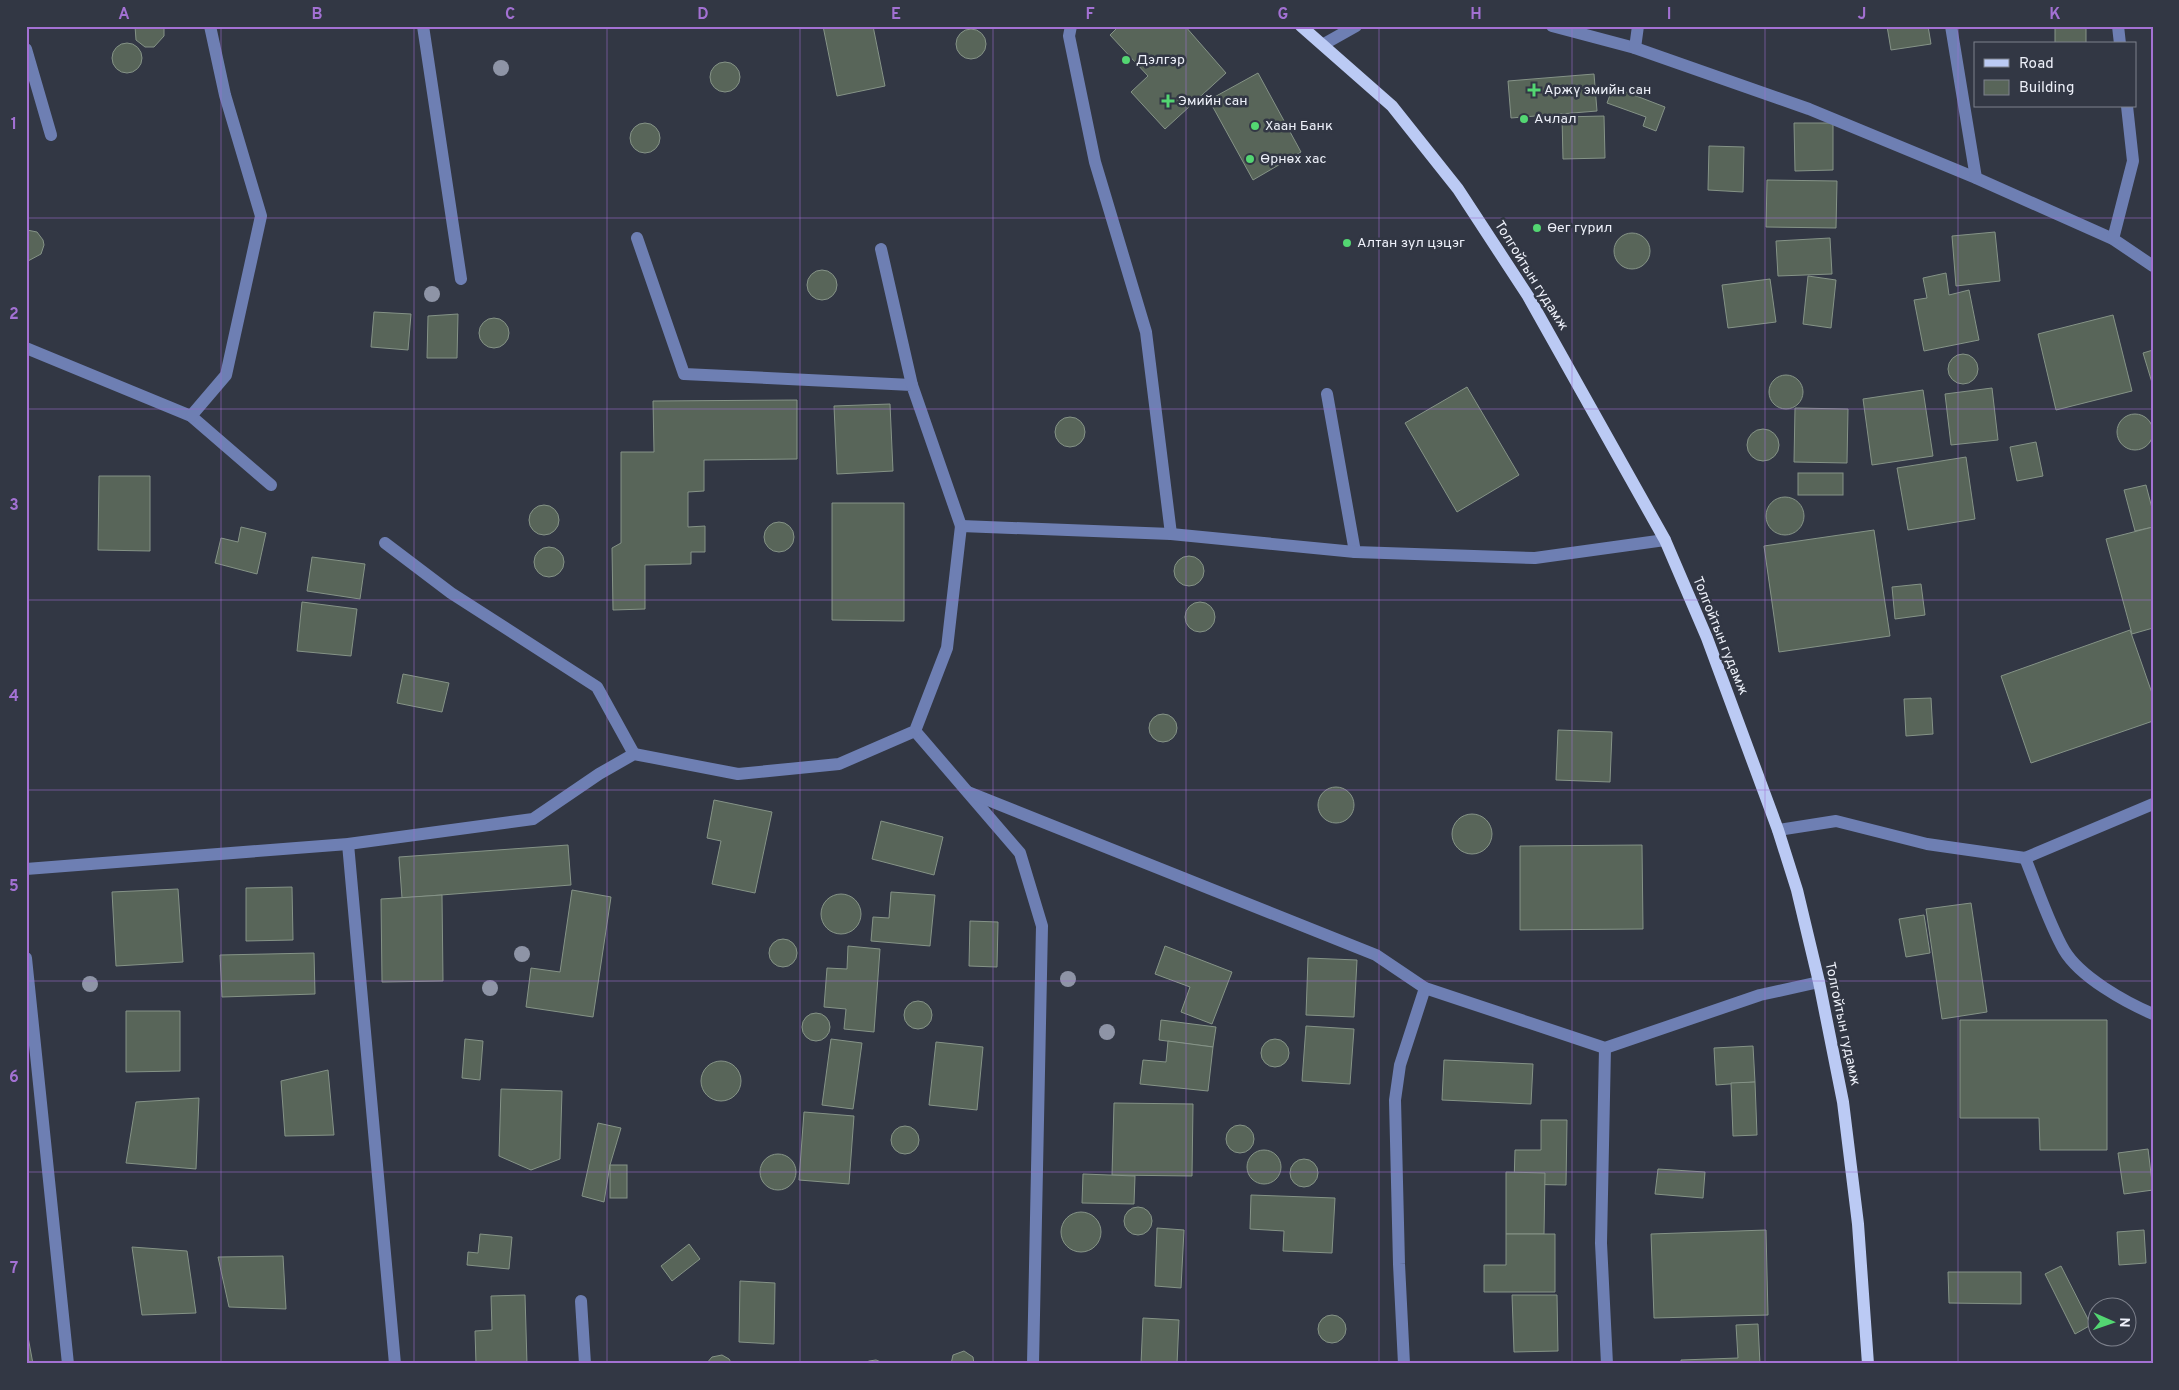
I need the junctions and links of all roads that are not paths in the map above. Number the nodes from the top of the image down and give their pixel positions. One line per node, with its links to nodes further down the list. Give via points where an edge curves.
1 (210, 26): 25 (street, via 225,95 261,216 226,375)
2 (423, 26): 21 (street)
3 (1071, 26): 28 (street, via 1069,36 1095,162 1146,332)
4 (1300, 26): 11 (main road, Толгойтын гудамж)
5 (1356, 26): 11 (street)
6 (1552, 26): 12 (street)
7 (1638, 26): 12 (street)
8 (1951, 26): 16 (street)
9 (2118, 26): 10 (street)
10 (2120, 42)
11 (1324, 44): 29 (main road, Толгойтын гудамж, via 1392,106 1458,189 1528,296)
12 (1635, 48): 16 (street, via 1809,109)
13 (26, 49): 15 (street)
14 (2127, 108): 18 (street, via 2132,160)
15 (51, 135)
16 (1976, 178): 18 (street)
17 (637, 238): 23 (street, via 684,374)
18 (2113, 239): 20 (street)
19 (882, 249): 23 (street)
20 (2153, 266)
21 (461, 279)
22 (26, 348): 25 (street)
23 (912, 385): 27 (street)
24 (1326, 394): 31 (street)
25 (191, 416): 26 (street)
26 (271, 485)
27 (961, 526): 28 (street); 32 (street, via 947,648)
28 (1170, 534): 31 (street)
29 (1665, 540): 31 (street, via 1535,558); 36 (main road, Толгойтын гудамж, via 1707,638)
30 (385, 543): 33 (street, via 451,593 597,687)
31 (1355, 552)
32 (915, 731): 33 (street, via 840,764 738,774); 34 (street)
33 (634, 754): 37 (street, via 533,819)
34 (968, 792): 42 (street, via 1376,955); 49 (street, via 1020,853 1042,926)
35 (2153, 804): 38 (street)
36 (1778, 830): 38 (street, via 1836,821 1927,844); 41 (main road, Толгойтын гудамж, via 1797,890)
37 (348, 844): 39 (street); 47 (street)
38 (2025, 858): 43 (street, via 2065,951 2095,982 2129,1004)
39 (26, 869)
40 (26, 958): 46 (street)
41 (1819, 982): 44 (street, via 1760,995); 52 (main road, Толгойтын гудамж, via 1844,1112 1858,1224)
42 (1425, 988): 44 (street); 50 (street, via 1400,1064 1395,1100)
43 (2153, 1014)
44 (1605, 1048): 51 (street, via 1601,1243)
45 (581, 1301): 48 (street)
46 (68, 1364)
47 (395, 1364)
48 (585, 1364)
49 (1033, 1364)
50 (1404, 1364)
51 (1607, 1364)
52 (1868, 1364)

